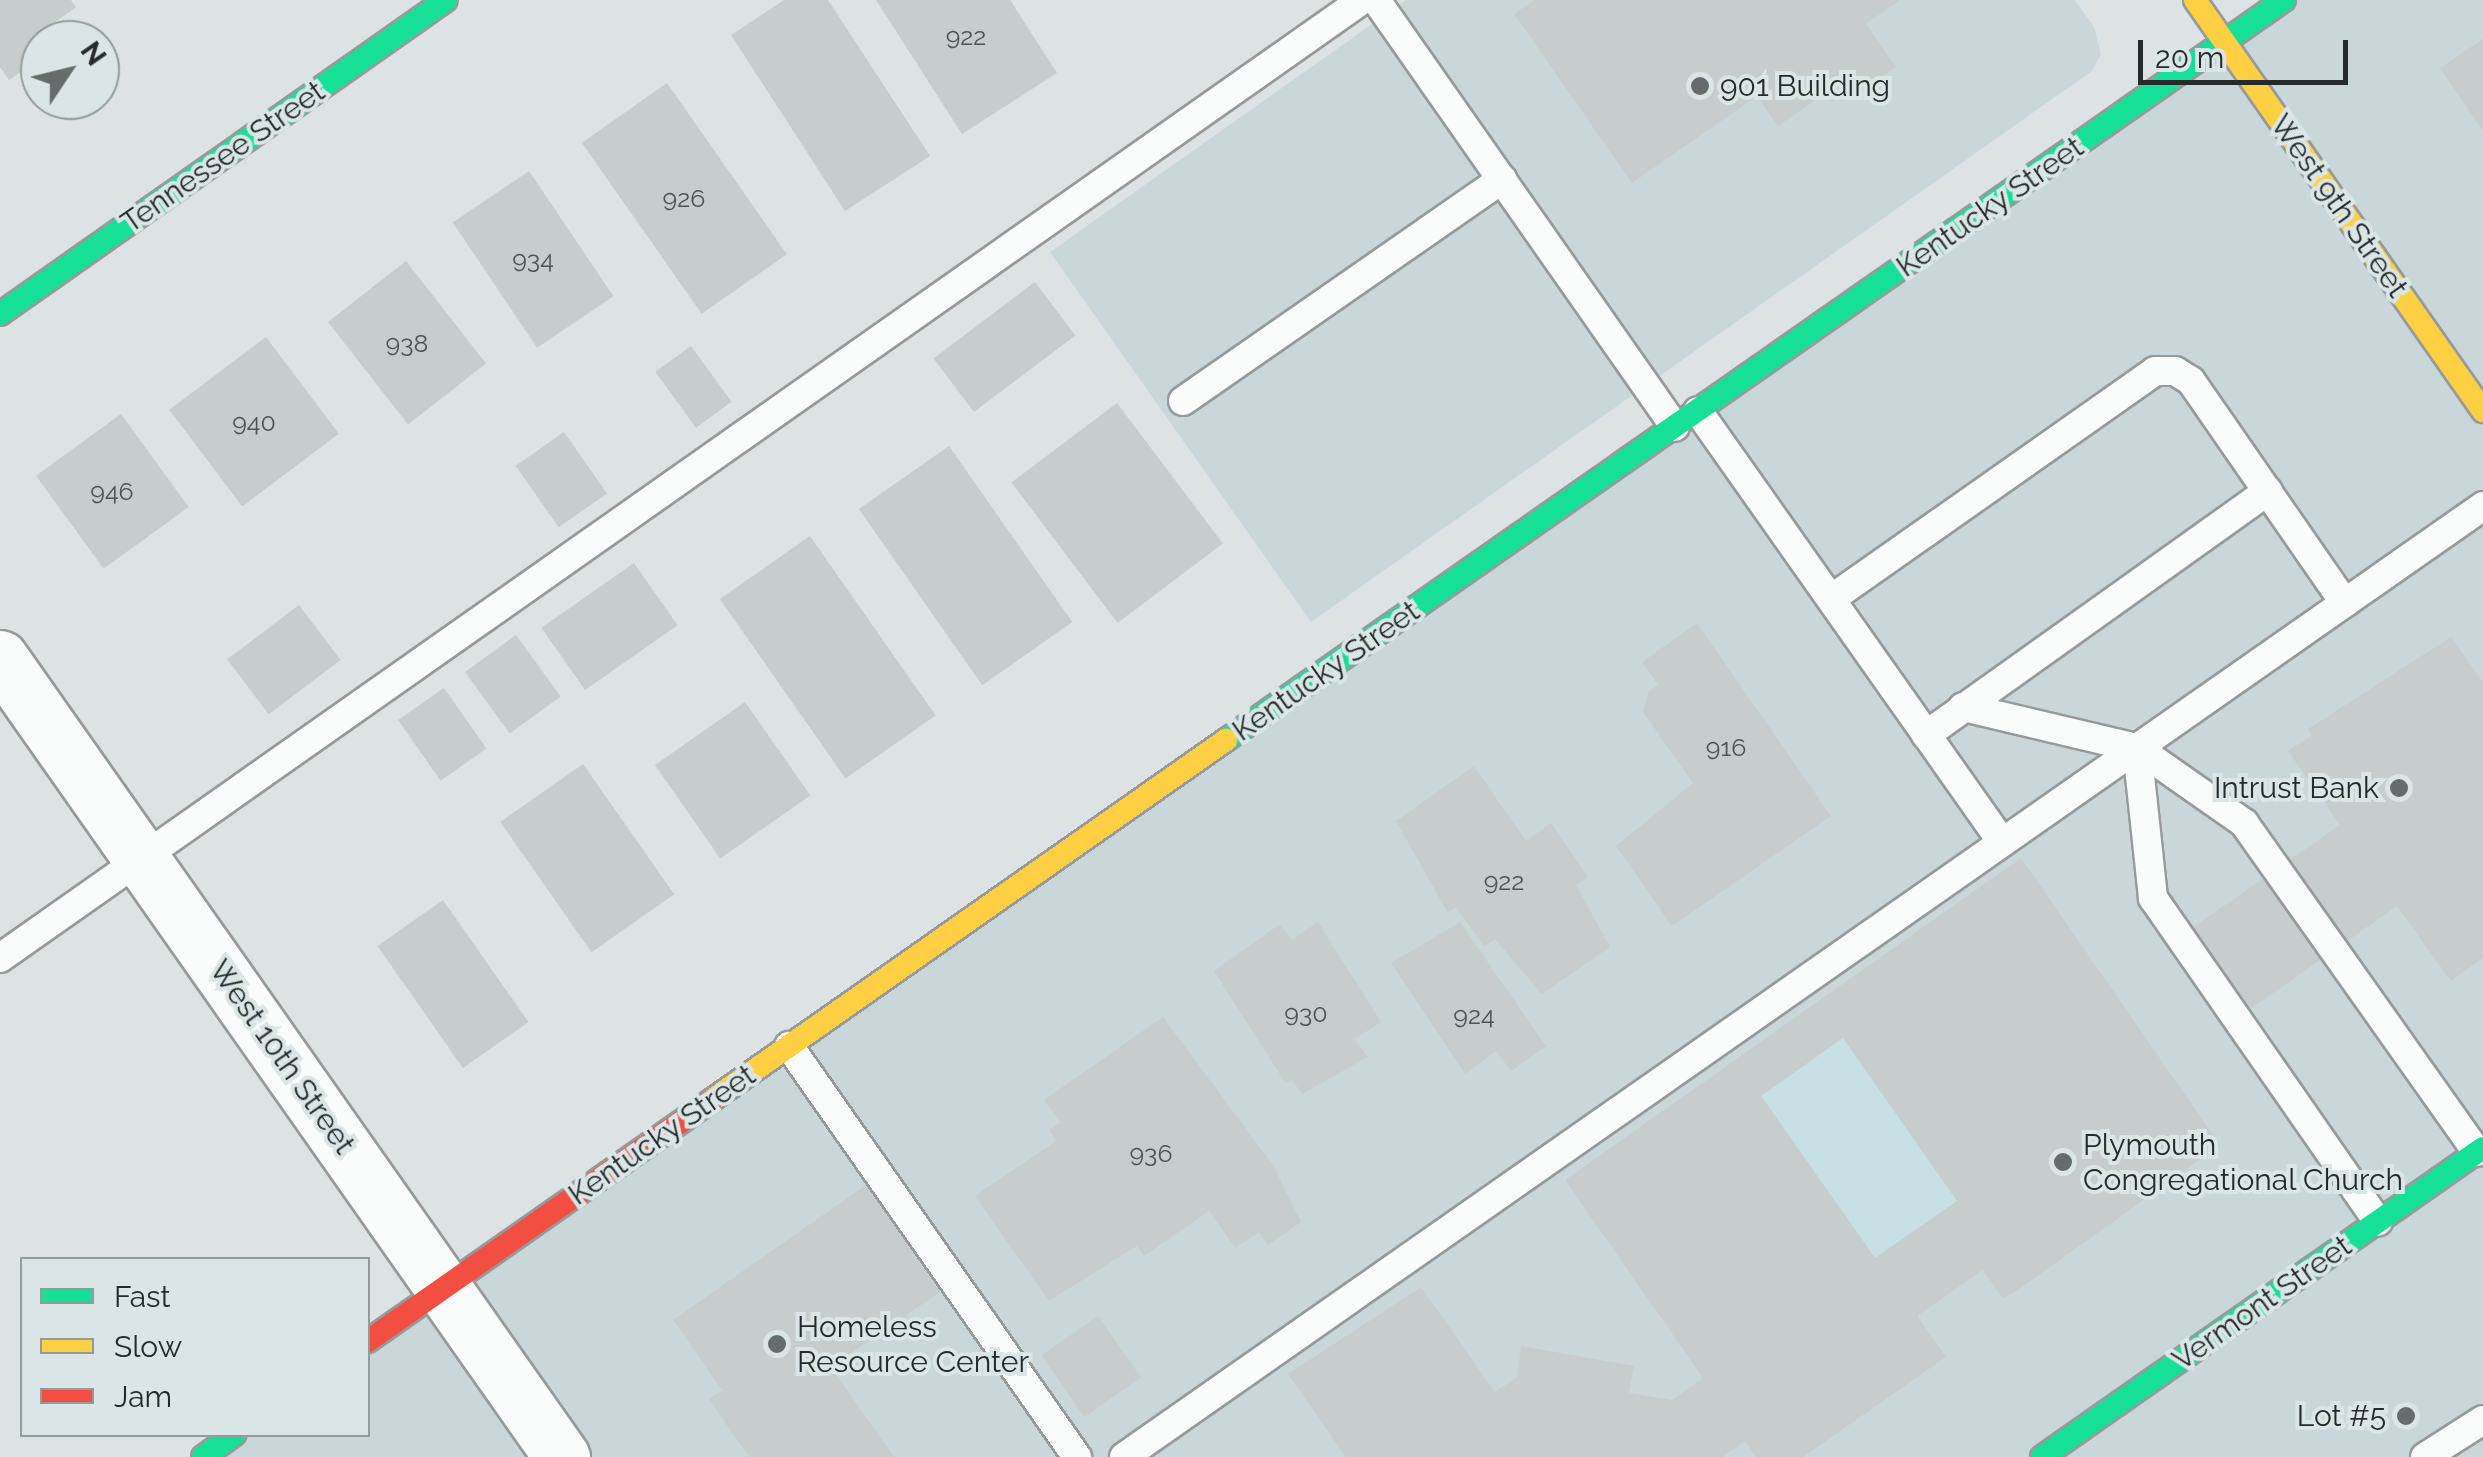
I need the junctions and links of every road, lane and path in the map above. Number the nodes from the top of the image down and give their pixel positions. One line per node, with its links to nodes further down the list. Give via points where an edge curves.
1 (446, 0): 8 (main road, Tennessee Street)
2 (1362, 0): 21 (lane)
3 (1376, 0): 7 (lane)
4 (2195, 0): 6 (main road, West 9th Street)
5 (2284, 0): 6 (main road, Kentucky Street)
6 (2225, 42): 10 (main road, West 9th Street); 11 (main road, Kentucky Street)
7 (1502, 179): 9 (lane); 11 (lane)
8 (0, 314)
9 (1183, 401)
10 (2483, 411)
11 (1686, 419): 14 (lane); 23 (main road, Kentucky Street)
12 (2268, 492): 14 (lane, via 2190,381 2175,370 2156,371); 15 (lane); 17 (lane)
13 (2483, 506): 15 (lane)
14 (1831, 599): 18 (lane)
15 (2345, 603): 19 (lane)
16 (0, 658): 21 (street, West 10th Street)
17 (1964, 707): 18 (lane); 19 (lane)
18 (1926, 734): 20 (lane)
19 (2137, 748): 20 (lane); 24 (lane, via 2244,824); 25 (lane, via 2153,898)
20 (2002, 842): 33 (lane)
21 (140, 857): 22 (lane); 26 (street, West 10th Street)
22 (0, 958)
23 (789, 1046): 26 (main road, Kentucky Street); 32 (lane)
24 (2480, 1150): 25 (main road, Vermont Street)
25 (2378, 1222): 34 (main road, Vermont Street)
26 (444, 1288): 27 (main road, Kentucky Street); 31 (street, West 10th Street)
27 (370, 1340)
28 (2483, 1420): 35 (lane)
29 (231, 1437): 30 (main road)
30 (203, 1457)
31 (562, 1457)
32 (1077, 1457)
33 (1124, 1457)
34 (2042, 1457)
35 (2425, 1457)

